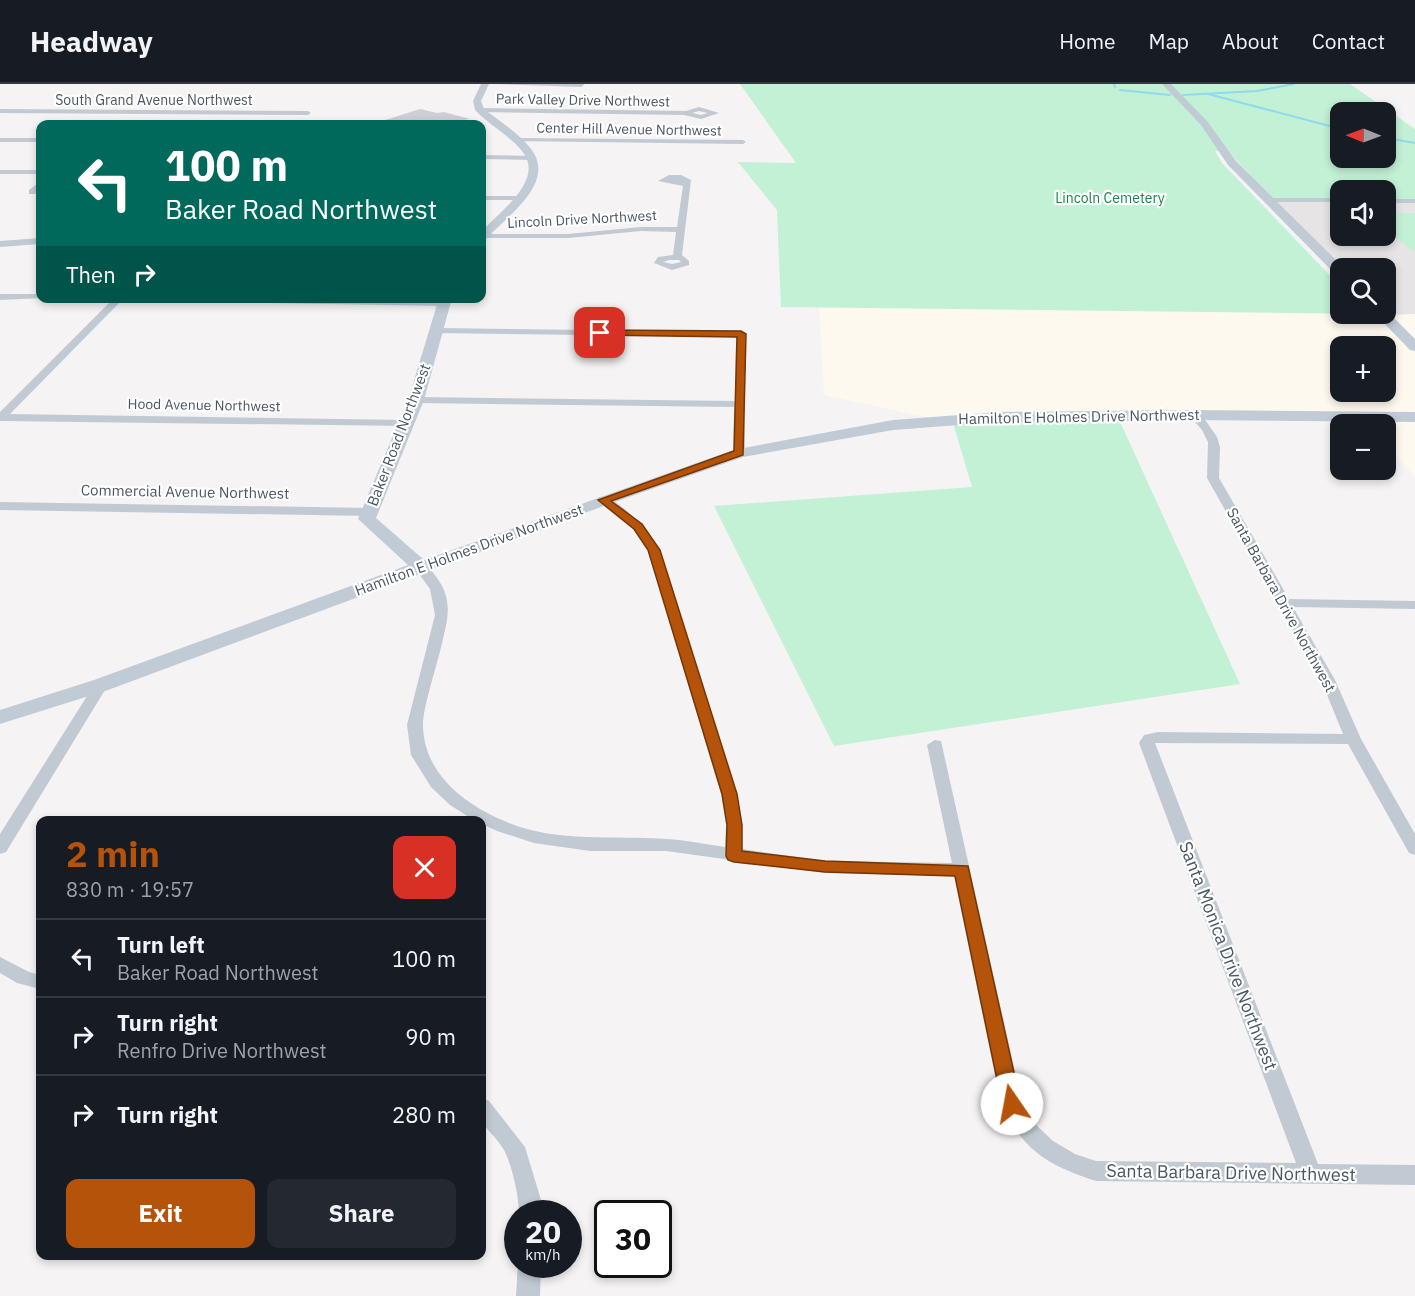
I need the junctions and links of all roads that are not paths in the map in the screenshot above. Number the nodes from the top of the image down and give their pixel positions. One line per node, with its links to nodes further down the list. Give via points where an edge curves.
1 (485, 84): 6 (main road, via 477,102)
2 (495, 84): 3 (street)
3 (562, 84): 5 (street)
4 (1166, 84): 23 (main road)
5 (581, 85)
6 (480, 110): 10 (street, Park Valley Drive Northwest); 14 (main road)
7 (0, 111): 8 (street, South Grand Avenue Northwest)
8 (143, 112): 9 (street, South Grand Avenue Northwest); 11 (street)
9 (308, 113)
10 (687, 113)
11 (135, 118)
12 (0, 140): 13 (street)
13 (36, 140)
14 (515, 140): 15 (street, Center Hill Avenue Northwest); 17 (main road)
15 (743, 142)
16 (486, 157): 17 (street, Center Hill Avenue Northwest)
17 (533, 158): 22 (main road, via 534,177)
18 (0, 172): 19 (street)
19 (36, 172)
20 (687, 184): 27 (street)
21 (486, 198): 22 (street)
22 (520, 198): 28 (main road)
23 (1268, 200): 24 (street); 33 (main road)
24 (1330, 200)
25 (1396, 201): 26 (street)
26 (1415, 201)
27 (682, 230): 29 (street, Lincoln Drive Northwest); 32 (street)
28 (486, 233)
29 (486, 237)
30 (36, 241): 31 (street)
31 (0, 244)
32 (677, 257)
33 (1330, 262)
34 (0, 297): 35 (street)
35 (36, 297)
36 (115, 303): 44 (street)
37 (444, 303): 39 (main road, Baker Road Northwest)
38 (1392, 324): 40 (main road)
39 (436, 332): 41 (main road, Baker Road Northwest); 42 (street, via 741,334)
40 (1415, 347)
41 (416, 400): 42 (street); 46 (main road, Baker Road Northwest)
42 (740, 404): 47 (street)
43 (1194, 415): 45 (main road, Hamilton E Holmes Drive Northwest); 47 (main road, Hamilton E Holmes Drive Northwest, via 947,420 844,432); 52 (street, Santa Barbara Drive Northwest, via 1213,440 1213,478)
44 (0, 417): 46 (street, Hood Avenue Northwest)
45 (1415, 417)
46 (407, 423): 50 (main road, Baker Road Northwest)
47 (739, 453): 48 (main road, Hamilton E Holmes Drive Northwest)
48 (603, 500): 51 (main road, Hamilton E Holmes Drive Northwest); 62 (street, via 638,526 654,550 729,794)
49 (0, 506): 50 (street, Commercial Avenue Northwest)
50 (370, 512): 51 (main road, Baker Road Northwest, via 367,519)
51 (422, 567): 54 (main road, Hamilton E Holmes Drive Northwest); 58 (street, Baker Road Northwest, via 437,586 443,603 415,725 420,755 437,783)
52 (1285, 603): 53 (street); 56 (street, Santa Barbara Drive Northwest, via 1328,680)
53 (1415, 605)
54 (101, 685): 55 (main road, Hamilton E Holmes Drive Northwest); 60 (street)
55 (0, 717)
56 (1353, 739): 61 (street, Santa Barbara Drive Northwest); 67 (street, Santa Monica Drive Northwest, via 1158,737 1147,743)
57 (935, 745): 63 (street, Santa Barbara Drive Northwest)
58 (480, 816)
59 (486, 819): 62 (street, Baker Road Northwest, via 534,837 590,845 666,845)
60 (0, 848)
61 (1415, 849)
62 (734, 856): 63 (street, Baker Road Northwest, via 825,867)
63 (962, 870): 67 (street, Santa Barbara Drive Northwest, via 1012,1104 1033,1140 1062,1160 1096,1170)
64 (0, 964): 65 (street)
65 (36, 981)
66 (486, 1112): 69 (street, via 514,1147)
67 (1311, 1174): 68 (street, Santa Barbara Drive Northwest)
68 (1415, 1175)
69 (530, 1200)
70 (529, 1278): 71 (street)
71 (528, 1296)

